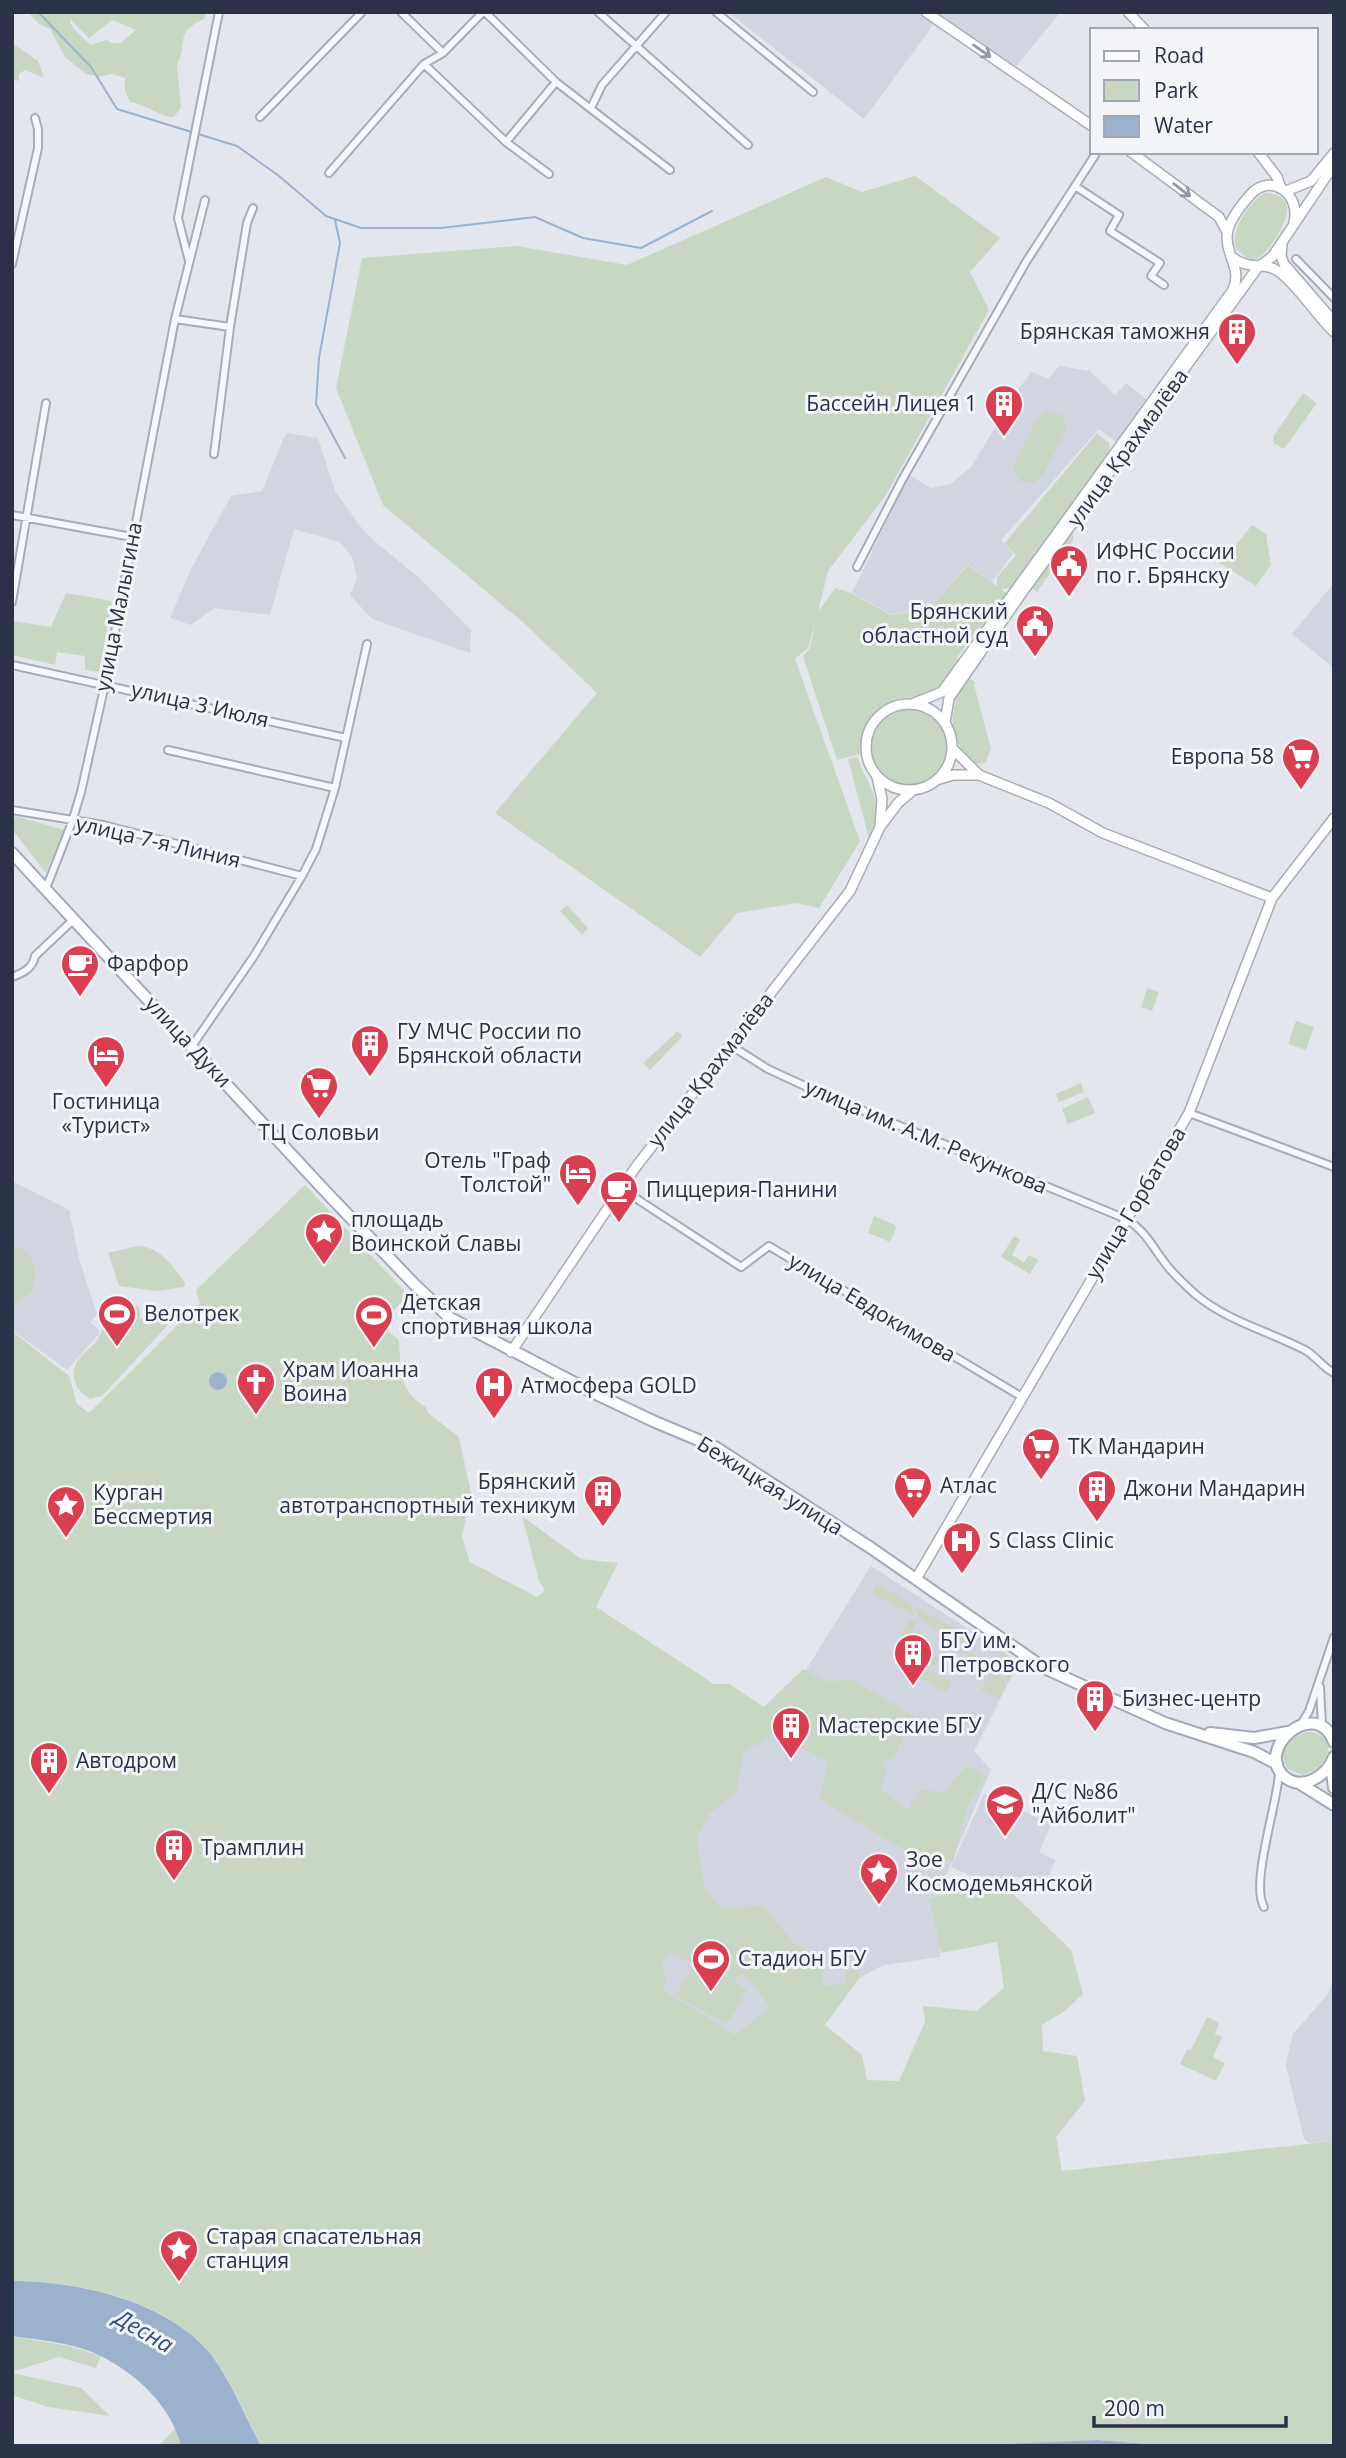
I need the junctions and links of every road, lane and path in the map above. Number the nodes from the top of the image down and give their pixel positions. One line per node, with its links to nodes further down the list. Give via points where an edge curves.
1 (219, 12): 40 (street, улица Малыгина, via 178,218)
2 (362, 12): 17 (street)
3 (401, 12): 12 (street)
4 (484, 12): 12 (street); 14 (street)
5 (598, 12): 11 (street)
6 (666, 12): 11 (street)
7 (716, 12): 15 (street)
8 (926, 12): 19 (main road, one-way to 19)
9 (1128, 12): 10 (main road)
10 (1142, 28)
11 (636, 45): 16 (street, via 602,85); 21 (street)
12 (443, 53): 13 (street)
13 (424, 64): 20 (street); 28 (street)
14 (556, 82): 16 (street); 20 (street)
15 (813, 92)
16 (591, 108): 27 (street)
17 (260, 117)
18 (35, 118): 35 (street, via 38,148)
19 (1090, 125)
20 (506, 142): 29 (street)
21 (748, 145)
22 (1334, 153): 31 (main road, via 1311,181)
23 (1096, 154): 30 (street)
24 (1134, 154): 36 (main road, one-way to 36, via 1219,217)
25 (1260, 154): 31 (main road)
26 (1334, 165): 34 (main road)
27 (670, 170)
28 (329, 173)
29 (549, 174)
30 (1075, 186): 43 (street, via 1119,215 1110,231 1160,263 1150,275); 54 (street, via 964,369)
31 (1283, 189): 34 (main road, via 1295,204); 36 (main road, via 1264,187 1251,194)
32 (205, 200): 40 (street, улица Малыгина)
33 (253, 208): 47 (street)
34 (1294, 222): 37 (main road)
35 (16, 227): 41 (street)
36 (1227, 232): 38 (main road)
37 (1283, 240): 42 (main road); 46 (main road, via 1284,264)
38 (1232, 257): 42 (main road, via 1248,267); 59 (main road, via 1237,280 1233,290)
39 (1296, 259): 44 (street)
40 (189, 263): 45 (street, улица Малыгина)
41 (12, 264)
42 (1258, 267): 48 (main road, via 1281,273); 59 (main road, улица Крахмалёва)
43 (1164, 285)
44 (1334, 298)
45 (174, 319): 47 (street); 53 (street, улица Малыгина)
46 (1334, 321)
47 (230, 327): 50 (street)
48 (1334, 332)
49 (46, 403): 52 (street)
50 (214, 454)
51 (12, 516): 52 (street)
52 (28, 518): 53 (street); 55 (street)
53 (132, 537): 58 (street, улица Малыгина)
54 (857, 567)
55 (12, 602)
56 (367, 645): 62 (street)
57 (12, 665): 58 (street, улица 3 Июля)
58 (105, 684): 62 (street, улица 3 Июля); 72 (street, улица Малыгина)
59 (946, 695): 60 (main road); 61 (main road)
60 (912, 704): 61 (main road, via 933,711); 66 (main road, via 892,708 871,728 867,757)
61 (945, 723): 63 (main road)
62 (346, 738): 68 (street)
63 (953, 749): 65 (main road); 67 (main road, via 947,770)
64 (168, 750): 68 (street)
65 (979, 775): 67 (main road, улица Крахмалёва); 77 (main road, via 1049,803 1103,833)
66 (877, 777): 69 (main road, via 893,788); 73 (main road, via 882,799)
67 (938, 780): 69 (main road, улица Крахмалёва)
68 (335, 788): 75 (street)
69 (912, 791): 73 (main road, улица Крахмалёва)
70 (12, 810): 72 (street, улица 7-я Линия)
71 (1334, 818): 77 (main road, улица Горбатова)
72 (72, 822): 75 (street, улица 7-я Линия, via 103,825); 76 (street, улица Малыгина)
73 (880, 827): 80 (main road, улица Крахмалёва, via 850,891)
74 (12, 853): 76 (main road, улица Дуки)
75 (302, 876): 81 (street)
76 (46, 891): 78 (main road, улица Дуки)
77 (1272, 898): 82 (main road, улица Горбатова)
78 (73, 920): 79 (street, via 34,956 28,968); 81 (main road, улица Дуки)
79 (12, 977)
80 (730, 1045): 84 (main road, улица Крахмалёва); 85 (street, улица им. А.М. Рекункова, via 820,1093)
81 (192, 1046): 86 (main road, улица Дуки)
82 (1189, 1113): 83 (street); 85 (main road, улица Горбатова)
83 (1334, 1167)
84 (623, 1184): 87 (main road, улица Крахмалёва); 89 (street, улица Евдокимова, via 634,1197 740,1267 769,1246)
85 (1126, 1219): 88 (street, via 1142,1228 1165,1264 1203,1301 1307,1351); 89 (main road, улица Горбатова)
86 (364, 1231): 87 (main road, Бежицкая улица, via 450,1318)
87 (511, 1352): 90 (main road, Бежицкая улица, via 653,1422 715,1447)
88 (1334, 1373)
89 (1022, 1397): 90 (main road, улица Горбатова)
90 (916, 1579): 93 (main road, Бежицкая улица, via 1044,1668)
91 (1334, 1637): 92 (street)
92 (1321, 1678): 94 (street); 95 (street)
93 (1108, 1697): 96 (main road, via 1208,1733 1254,1738); 99 (main road, via 1165,1723 1254,1752)
94 (1300, 1726): 95 (main road); 96 (main road)
95 (1327, 1728): 97 (main road)
96 (1288, 1732): 99 (main road, via 1276,1755)
97 (1334, 1742)
98 (1333, 1760): 100 (main road, via 1315,1779); 101 (main road)
99 (1278, 1767): 100 (main road); 102 (street)
100 (1295, 1782): 102 (street); 103 (main road)
101 (1334, 1788)
102 (1276, 1796): 104 (street, via 1259,1895)
103 (1334, 1805)
104 (1264, 1907)

